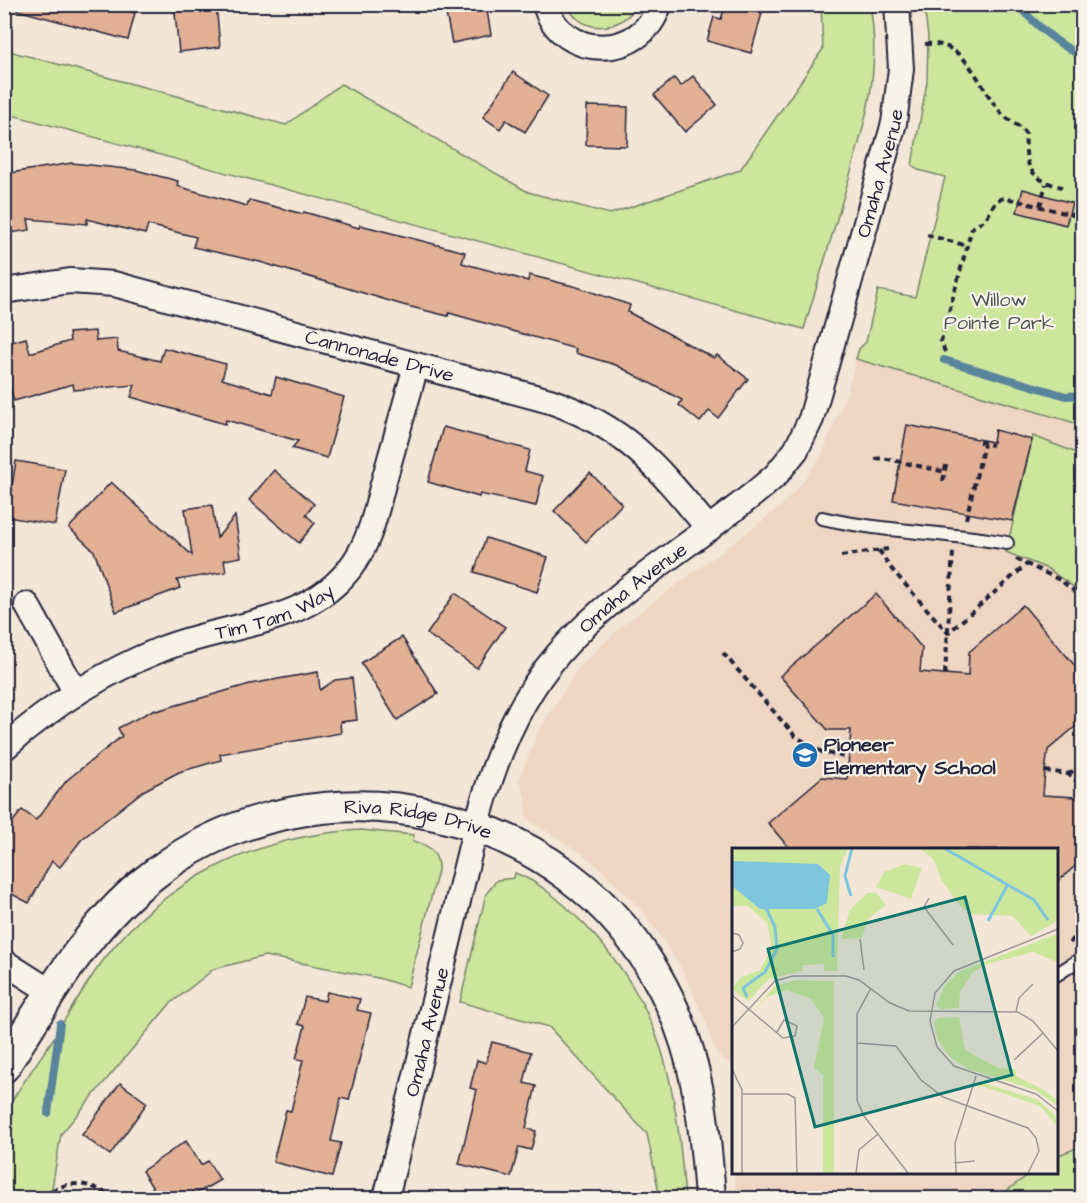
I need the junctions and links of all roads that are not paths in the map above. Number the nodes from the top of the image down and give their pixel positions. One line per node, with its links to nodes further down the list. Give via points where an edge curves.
1 (545, 4): 2 (street, via 552,21 570,39 593,48 618,46 638,36 653,19)
2 (659, 4)
3 (897, 4): 7 (street, Omaha Avenue, via 901,60 894,123 814,412 787,463)
4 (4, 291): 5 (street, Cannonade Drive, via 70,281 114,284)
5 (416, 366): 7 (street, Cannonade Drive, via 550,401 605,424 635,446); 10 (street, Tim Tam Way, via 372,525 361,552 339,582 295,612 162,649)
6 (822, 518): 8 (lane, via 866,528 962,535)
7 (709, 529): 12 (street, Omaha Avenue, via 598,614 547,669 509,734)
8 (1007, 543)
9 (27, 605): 10 (street)
10 (76, 693): 11 (street, Tim Tam Way)
11 (4, 748)
12 (477, 827): 16 (street, Riva Ridge Drive, via 431,813 365,805 320,807 251,823 197,846 139,886 87,939); 18 (street, Omaha Avenue); 19 (street, Riva Ridge Drive, via 519,845 568,876 610,914 652,968 674,1009 697,1081)
13 (1083, 958): 15 (lane)
14 (4, 962): 16 (street)
15 (1057, 974)
16 (51, 992): 17 (street, Riva Ridge Drive)
17 (4, 1067)
18 (386, 1198)
19 (710, 1198)

